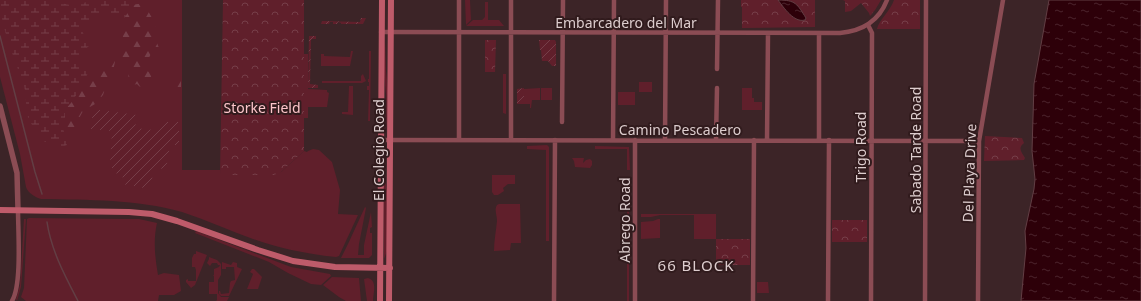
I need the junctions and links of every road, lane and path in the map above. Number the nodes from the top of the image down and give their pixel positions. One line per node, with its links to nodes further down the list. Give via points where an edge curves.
1 (382, 0): 13 (main road, El Colegio Road)
2 (391, 0): 14 (main road, El Colegio Road)
3 (459, 0): 15 (street)
4 (511, 0): 16 (street)
5 (563, 0): 17 (street)
6 (614, 0): 18 (street)
7 (666, 0): 19 (street)
8 (718, 0): 20 (street)
9 (887, 0): 12 (street, via 882,10)
10 (926, 0): 41 (street, Sabado Tarde Road)
11 (1003, 0): 42 (street, Del Playa Drive)
12 (868, 25): 22 (street, Embarcadero del Mar, via 850,32); 40 (street, Trigo Road, via 872,33)
13 (381, 32): 14 (street, Embarcadero del Mar); 27 (main road, El Colegio Road)
14 (391, 32): 15 (street, Embarcadero del Mar); 28 (main road, El Colegio Road)
15 (459, 32): 16 (street, Embarcadero del Mar); 29 (street)
16 (511, 33): 17 (street, Embarcadero del Mar); 30 (street)
17 (563, 33): 18 (street, Embarcadero del Mar); 26 (street)
18 (614, 33): 19 (street, Embarcadero del Mar); 32 (street)
19 (665, 33): 20 (street, Embarcadero del Mar); 34 (street)
20 (717, 33): 21 (street, Embarcadero del Mar); 23 (street)
21 (768, 33): 22 (street, Embarcadero del Mar); 37 (street)
22 (819, 34): 38 (street)
23 (717, 69)
24 (717, 88): 35 (street)
25 (0, 106): 44 (street, via 17,173)
26 (562, 122)
27 (381, 140): 28 (street, Camino Pescadero); 45 (main road, El Colegio Road)
28 (390, 140): 29 (street, Camino Pescadero); 46 (main road, El Colegio Road)
29 (459, 140): 30 (street, Camino Pescadero)
30 (511, 140): 31 (street, Camino Pescadero)
31 (555, 140): 32 (street, Camino Pescadero); 50 (street)
32 (613, 140): 33 (street, Camino Pescadero)
33 (636, 140): 34 (street, Camino Pescadero); 51 (street, Abrego Road)
34 (665, 140): 35 (street, Camino Pescadero)
35 (716, 140): 36 (street, Camino Pescadero)
36 (754, 140): 37 (street, Camino Pescadero); 52 (street)
37 (767, 140): 38 (street, Camino Pescadero)
38 (819, 140): 39 (street, Camino Pescadero)
39 (829, 140): 40 (street, Camino Pescadero); 53 (street)
40 (871, 140): 41 (street, Camino Pescadero); 54 (street, Trigo Road)
41 (926, 141): 42 (street, Camino Pescadero); 55 (street, Sabado Tarde Road)
42 (978, 141): 56 (street, Del Playa Drive)
43 (0, 210): 44 (main road)
44 (18, 210): 45 (main road, via 152,214 294,261 335,267); 47 (street, via 18,279 16,294)
45 (380, 267): 46 (main road); 48 (main road, El Colegio Road)
46 (390, 268): 49 (main road, El Colegio Road)
47 (12, 301)
48 (380, 301)
49 (390, 301)
50 (554, 301)
51 (635, 301)
52 (753, 301)
53 (828, 301)
54 (871, 301)
55 (925, 301)
56 (978, 301)

